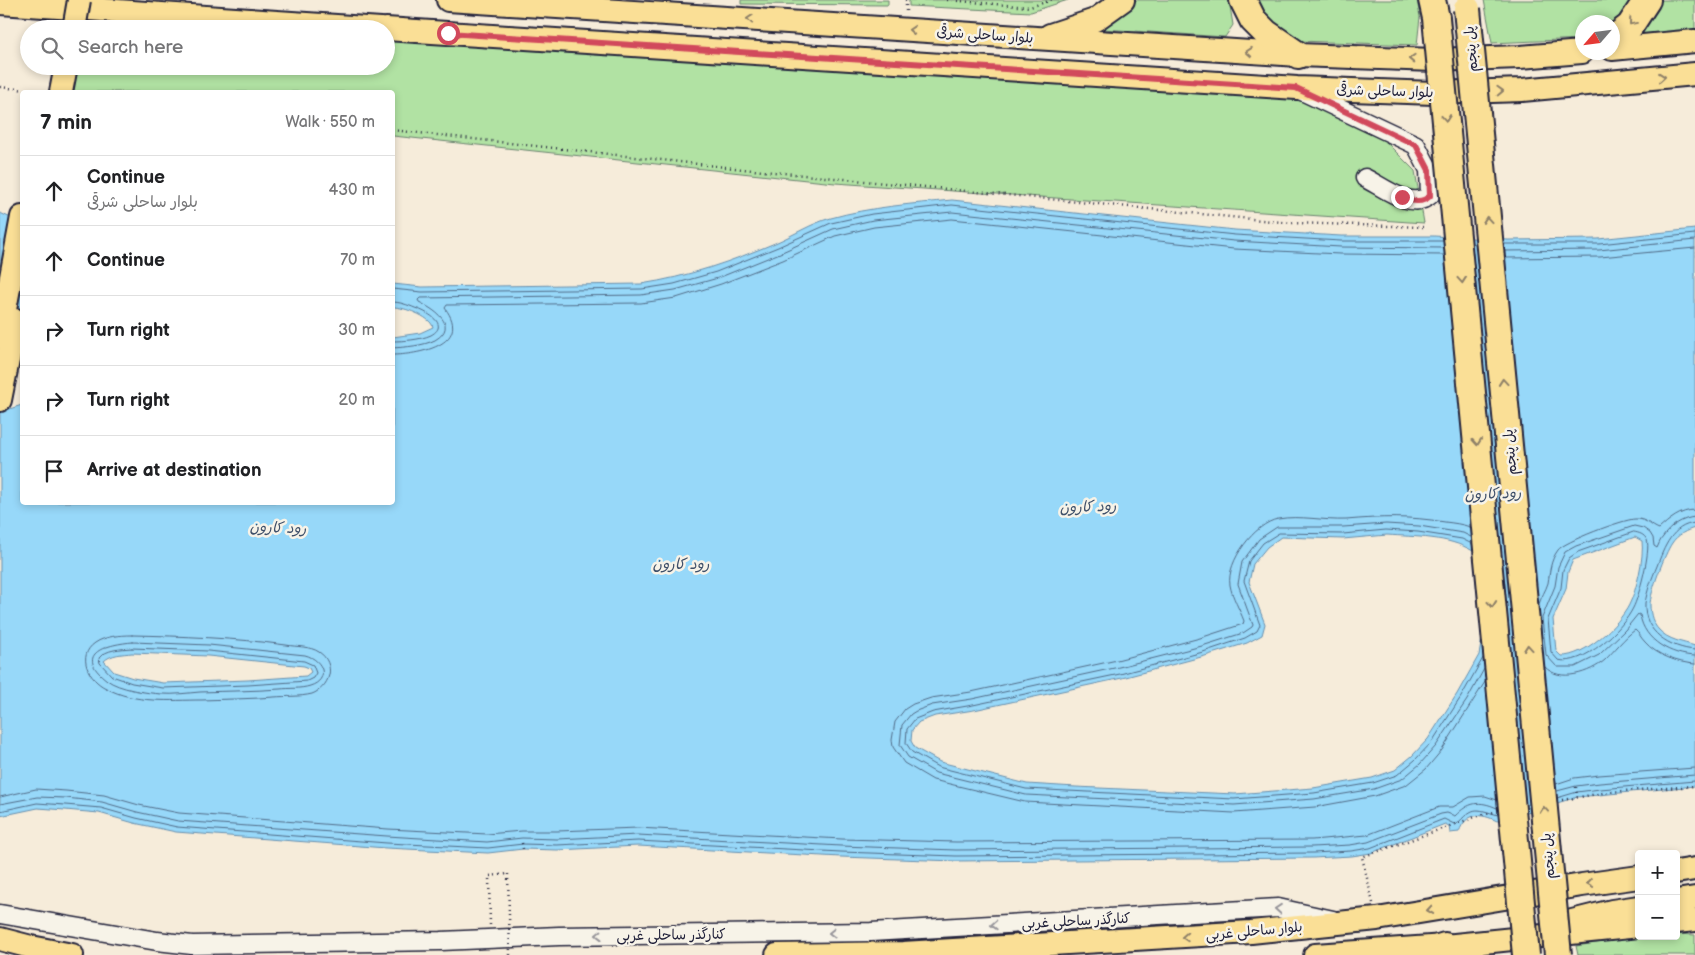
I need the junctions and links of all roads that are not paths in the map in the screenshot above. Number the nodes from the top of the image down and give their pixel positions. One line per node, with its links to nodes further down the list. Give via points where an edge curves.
1 (63, 0): 11 (main road)
2 (79, 0): 12 (main road, bridge)
3 (448, 0): 4 (main road, بلوار ساحلی شرقی)
4 (452, 0): 15 (main road); 17 (main road, بلوار ساحلی شرقی, one-way to 4)
5 (1123, 0): 17 (main road, via 1095,20)
6 (1243, 0): 21 (highway, via 1252,20)
7 (1647, 0): 16 (highway, one-way to 16, via 1630,26)
8 (0, 3): 13 (main road)
9 (1467, 3): 54 (highway, پل پنجم, one-way to 9, bridge)
10 (1435, 6): 53 (highway, one-way to 53, bridge)
11 (60, 20)
12 (76, 20)
13 (249, 20)
14 (395, 30): 15 (main road, بلوار ساحلی شرقی)
15 (448, 33): 25 (main road, بلوار ساحلی شرقی)
16 (1620, 34)
17 (1041, 38): 21 (main road, بلوار ساحلی شرقی, one-way to 17)
18 (1695, 41): 19 (main road)
19 (1620, 48)
20 (1575, 53): 21 (main road, بلوار ساحلی شرقی, one-way to 21, via 1434,60)
21 (1298, 55)
22 (1695, 74): 25 (main road, بلوار ساحلی شرقی, one-way to 22, via 1434,93 1512,90)
23 (49, 75): 26 (main road)
24 (64, 75): 27 (main road)
25 (1296, 88): 28 (street, via 1416,145 1429,170 1430,196 1414,202)
26 (45, 90)
27 (61, 90)
28 (1365, 178)
29 (20, 229): 31 (main road)
30 (20, 296): 32 (main road)
31 (0, 337)
32 (0, 400)
33 (1695, 869): 34 (main road)
34 (1680, 871)
35 (1635, 877): 41 (main road, بلوار ساحلی غربی, one-way to 41)
36 (1695, 898): 37 (main road)
37 (1680, 900)
38 (1635, 908): 45 (main road)
39 (0, 914): 46 (street, کنارگذر ساحلی غربی)
40 (1695, 920): 42 (main road)
41 (1343, 922): 46 (street, کنارگذر ساحلی غربی, one-way to 46, via 1278,908 871,932); 50 (main road, بلوار ساحلی غربی, one-way to 50, via 1233,934 903,953)
42 (1680, 922)
43 (1635, 926): 45 (main road)
44 (0, 940): 48 (main road)
45 (1491, 941): 47 (main road)
46 (192, 945): 49 (street)
47 (1445, 946): 51 (main road); 52 (highway)
48 (72, 955)
49 (211, 955)
50 (776, 955)
51 (1315, 955)
52 (1416, 955)
53 (1526, 955)
54 (1558, 955)

